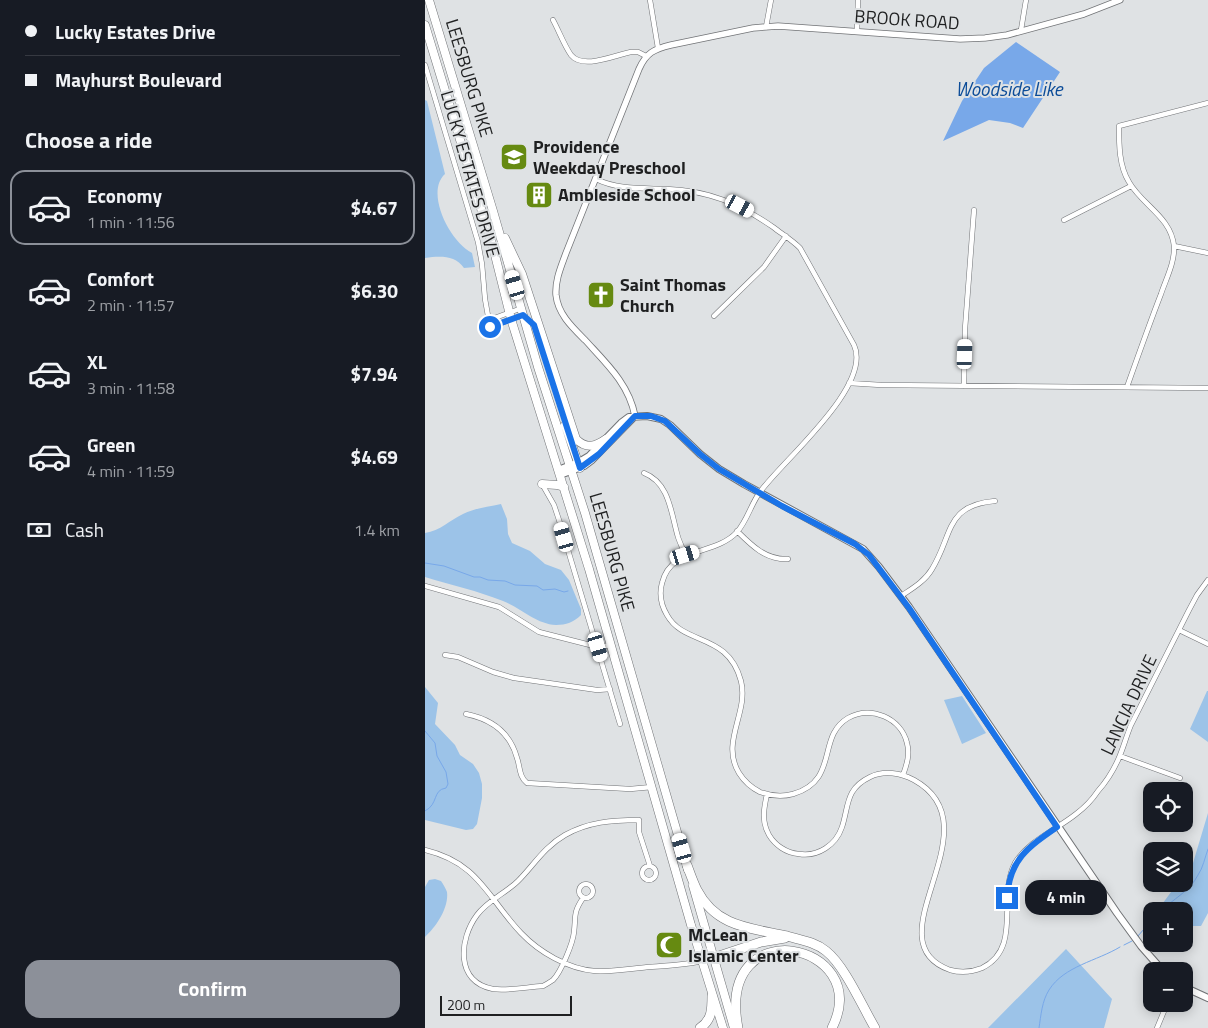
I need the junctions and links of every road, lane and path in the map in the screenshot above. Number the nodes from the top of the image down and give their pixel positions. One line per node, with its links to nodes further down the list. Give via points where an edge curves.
1 (429, 0): 10 (highway, LEESBURG PIKE)
2 (650, 0): 14 (street)
3 (771, 0): 11 (street)
4 (858, 0): 13 (street)
5 (1026, 0): 12 (street)
6 (1120, 0): 12 (street, BROOK ROAD, via 1091,12)
7 (425, 3): 10 (highway, via 428,14)
8 (553, 20): 15 (street, via 570,53 580,62 631,52)
9 (425, 25): 29 (highway, LEESBURG PIKE, via 494,251)
10 (437, 25): 23 (highway, LEESBURG PIKE)
11 (766, 27): 13 (street, BROOK ROAD); 14 (street, BROOK ROAD)
12 (1021, 30): 13 (street, BROOK ROAD, via 974,39)
13 (857, 31)
14 (658, 48): 15 (street, BROOK ROAD)
15 (646, 56): 20 (street, BROOK ROAD)
16 (425, 65): 17 (street, LUCKY ESTATES DRIVE)
17 (431, 86): 18 (street); 31 (street, LUCKY ESTATES DRIVE, via 477,242)
18 (425, 88)
19 (1208, 103): 21 (street, via 1119,126 1121,160)
20 (596, 179): 25 (street, via 613,186 691,191 717,197 751,212); 36 (street, BROOK ROAD, via 559,272 556,294 565,319 623,383)
21 (1131, 186): 24 (street); 26 (street, via 1164,222)
22 (975, 210): 33 (street)
23 (493, 211): 28 (highway, LEESBURG PIKE); 37 (highway, via 522,274 576,439 588,446)
24 (1064, 220)
25 (787, 236): 30 (street, via 764,267); 32 (street, via 803,253 856,349 858,358)
26 (1174, 246): 27 (street); 34 (street, via 1169,270)
27 (1208, 254)
28 (522, 311): 29 (street, LUCKY ESTATES DRIVE); 38 (highway, LEESBURG PIKE, via 538,366)
29 (510, 315): 31 (street, LUCKY ESTATES DRIVE); 31 (street, LUCKY ESTATES DRIVE, via 490,327); 39 (highway, LEESBURG PIKE)
30 (714, 316)
31 (489, 320)
32 (849, 383): 33 (street); 43 (street, via 831,414)
33 (963, 386): 34 (street)
34 (1127, 387): 35 (street)
35 (1208, 388)
36 (635, 416): 37 (main road, via 627,419); 38 (main road, via 599,454); 43 (main road, via 651,416 665,421 709,461)
37 (606, 439): 38 (main road)
38 (575, 467): 39 (main road); 66 (highway, LEESBURG PIKE)
39 (559, 472): 42 (highway, LEESBURG PIKE)
40 (644, 473): 46 (street, via 658,482 666,495)
41 (542, 484): 42 (highway); 54 (street, via 553,505)
42 (564, 487): 53 (highway, LEESBURG PIKE)
43 (759, 493): 45 (street); 50 (main road, via 863,549)
44 (995, 501): 50 (street, via 973,505 957,517 928,575)
45 (737, 531): 46 (street, via 718,545); 47 (street, via 765,555)
46 (685, 555): 63 (street, via 670,568 663,580 663,608 677,627 719,648 734,665 743,695 732,742 733,757 747,783)
47 (788, 559)
48 (1208, 580): 51 (street, LANCIA DRIVE)
49 (425, 586): 54 (street, via 499,607 539,632)
50 (901, 596): 64 (main road)
51 (1179, 630): 52 (street); 59 (street, LANCIA DRIVE, via 1130,728)
52 (1208, 644)
53 (611, 646): 54 (street); 62 (highway, LEESBURG PIKE)
54 (598, 647): 56 (street)
55 (445, 655): 56 (street, via 514,678)
56 (610, 689): 58 (street)
57 (466, 714): 62 (street, via 488,720 504,733 527,783 630,789)
58 (620, 724)
59 (1120, 756): 61 (street); 64 (street, LANCIA DRIVE, via 1091,800)
60 (903, 775): 63 (street, via 883,773 858,786 847,803 838,835 830,845 812,854 786,850 771,838 764,819); 63 (street, via 909,750 902,730 881,714 859,714 843,722 834,733 826,763 815,781 789,795); 64 (street, LANCIA DRIVE, via 931,794 944,821 944,846 921,933 928,952 949,970 976,970 989,964 998,954 1007,934 1007,888 1015,864 1026,850)
61 (1180, 778)
62 (652, 787): 72 (highway, LEESBURG PIKE)
63 (767, 794)
64 (1057, 827): 74 (main road)
65 (425, 850): 69 (street, via 442,855 471,871)
66 (687, 865): 70 (highway, via 703,900 722,919); 71 (highway, LEESBURG PIKE)
67 (650, 866): 69 (street, via 639,832 639,820 606,821 581,828 552,843 518,881)
68 (583, 898): 73 (street, via 574,914 574,932)
69 (495, 899): 73 (street, via 521,933); 73 (street, via 478,913 465,942 465,965 475,979 493,988 543,986 555,978)
70 (795, 938): 71 (highway, via 767,940); 83 (highway, via 821,947 835,959)
71 (713, 958): 72 (highway); 81 (highway, LEESBURG PIKE)
72 (702, 961): 73 (street, via 600,970); 76 (highway, LEESBURG PIKE)
73 (563, 962)
74 (1155, 962)
75 (1193, 991): 77 (main road)
76 (712, 996): 79 (highway, via 711,1014); 80 (highway, LEESBURG PIKE)
77 (1208, 998)
78 (1164, 1012): 84 (street)
79 (700, 1028)
80 (723, 1028)
81 (736, 1028): 82 (highway, via 735,996 743,974 759,958 786,950 809,955 831,974 838,998)
82 (832, 1028)
83 (875, 1028)
84 (1157, 1028)

